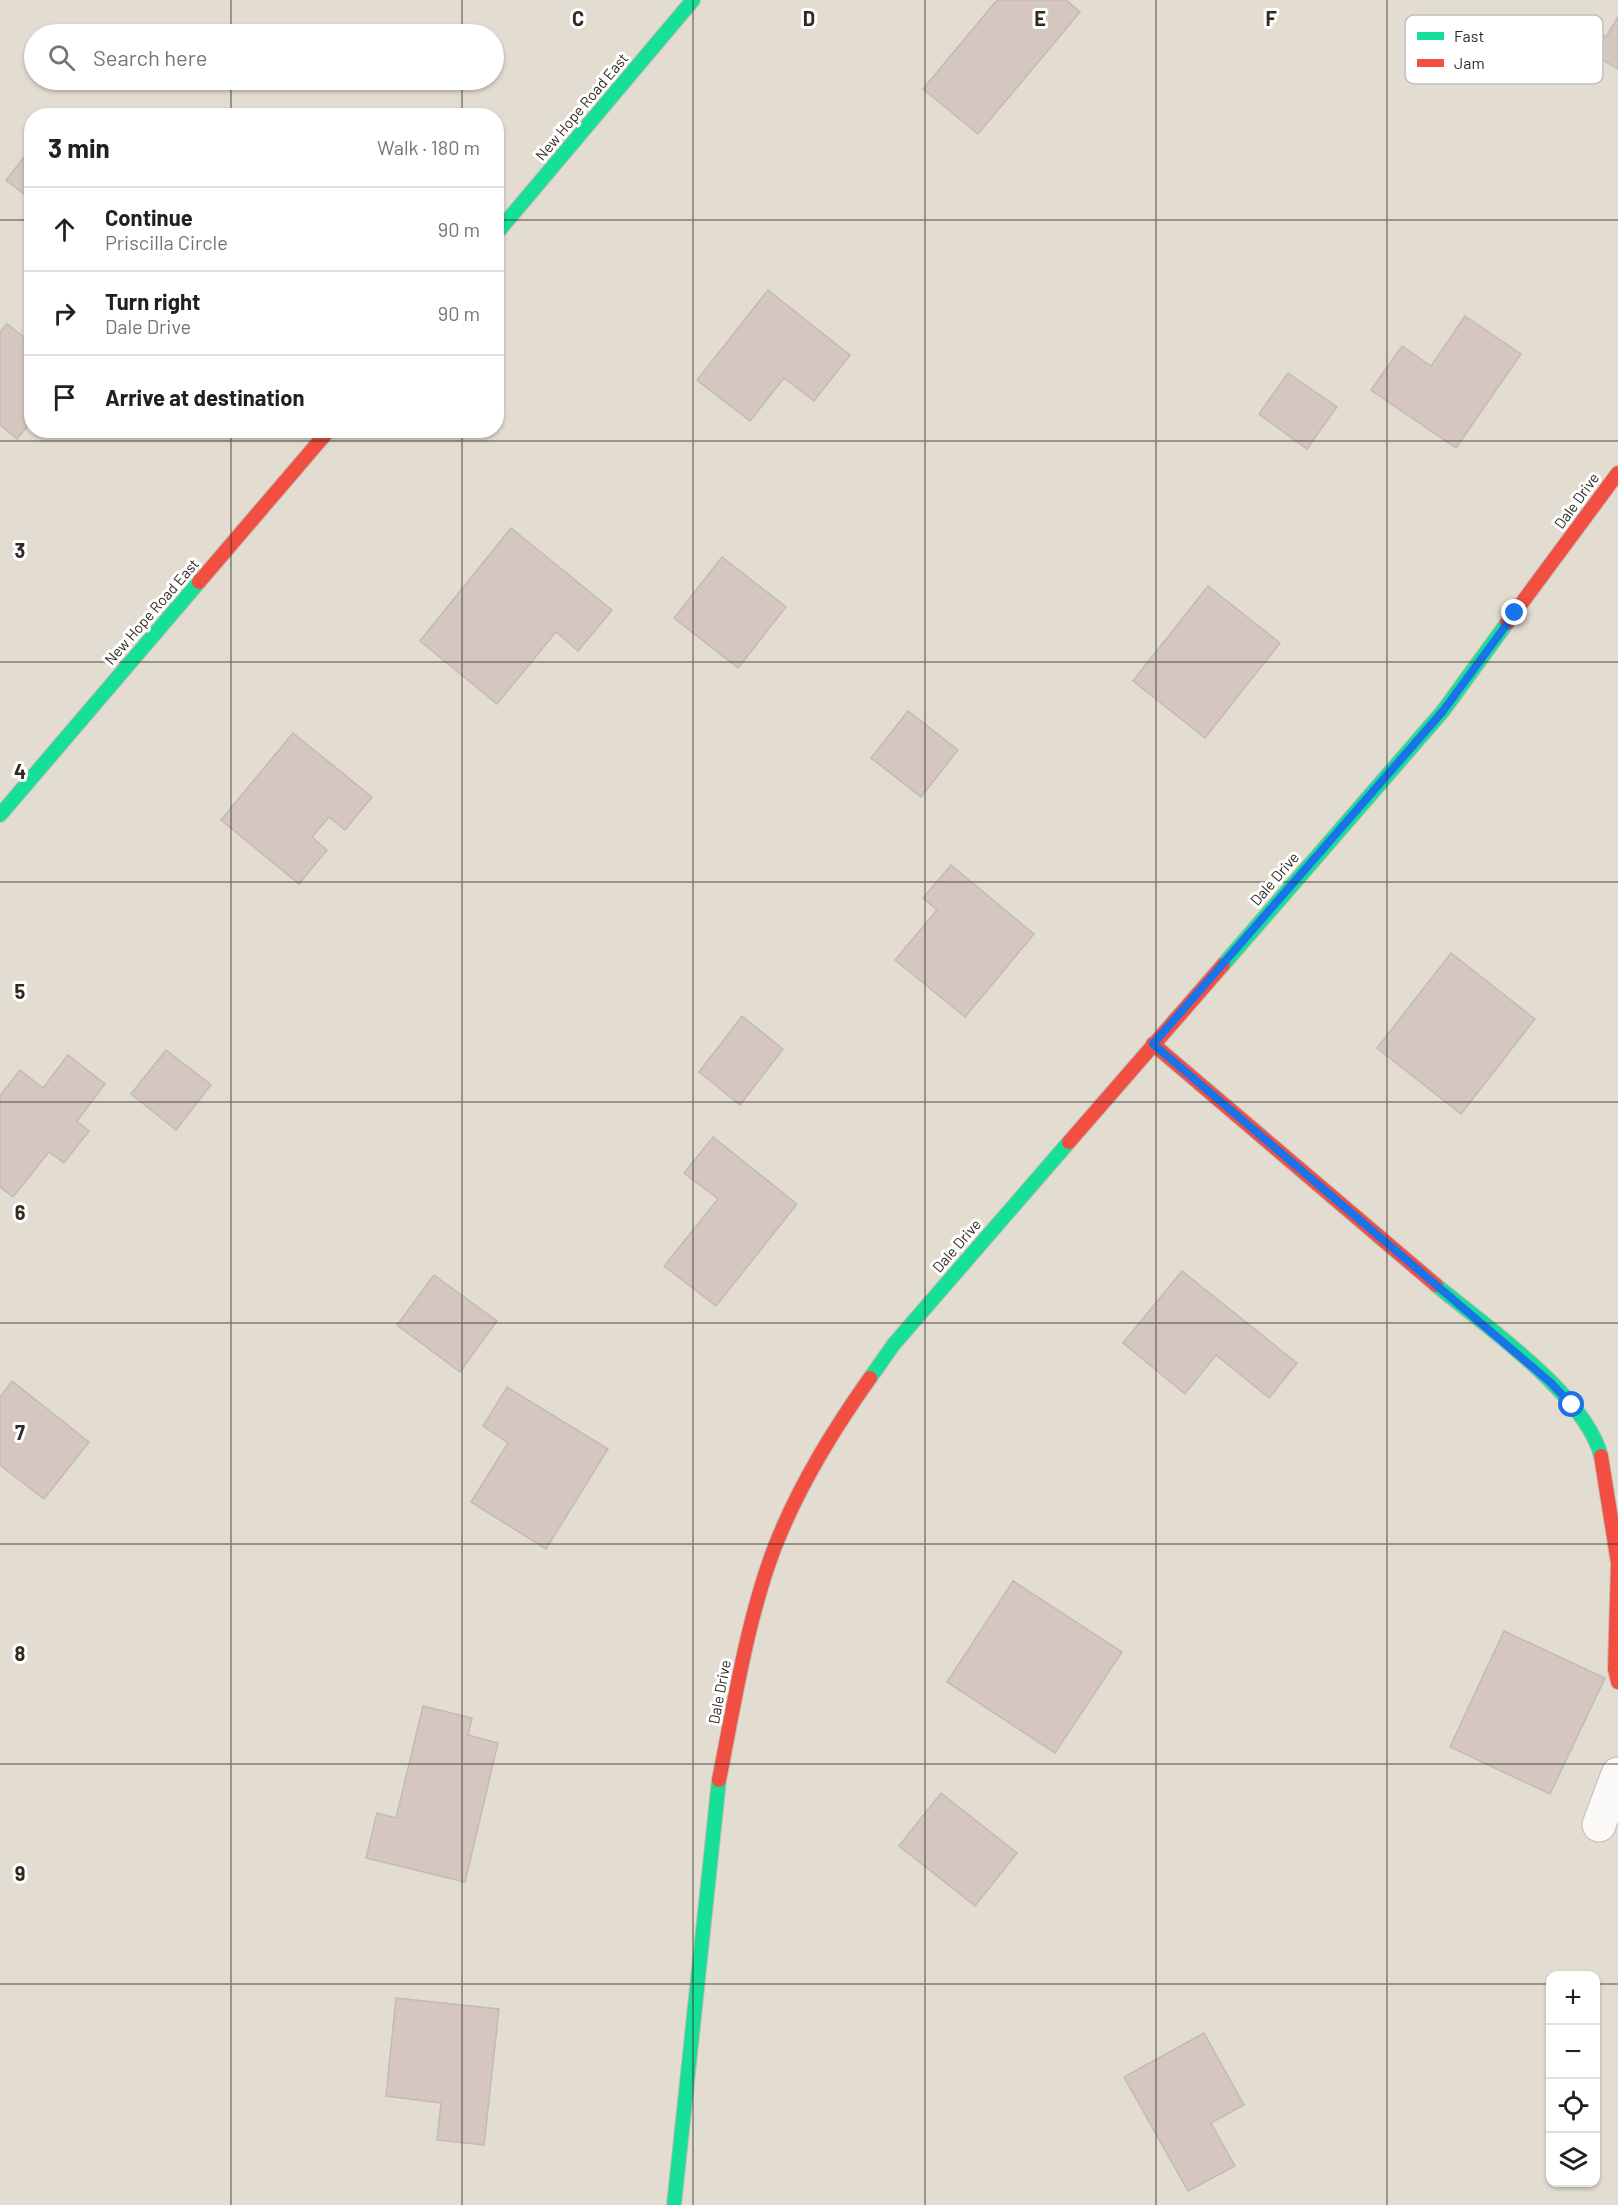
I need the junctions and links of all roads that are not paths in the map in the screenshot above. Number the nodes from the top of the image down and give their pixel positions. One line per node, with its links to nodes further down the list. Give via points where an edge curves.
1 (693, 0): 2 (street, New Hope Road East)
2 (504, 224)
3 (322, 438): 5 (street, New Hope Road East)
4 (1618, 473): 6 (street, Dale Drive, via 1443,711)
5 (0, 815)
6 (1153, 1044): 7 (street, via 1550,1382 1572,1405 1596,1438 1614,1523); 10 (street, Dale Drive, via 894,1344 846,1410 774,1549 745,1651 716,1800)
7 (1618, 1683)
8 (1618, 1774): 9 (street)
9 (1599, 1825)
10 (674, 2205)

